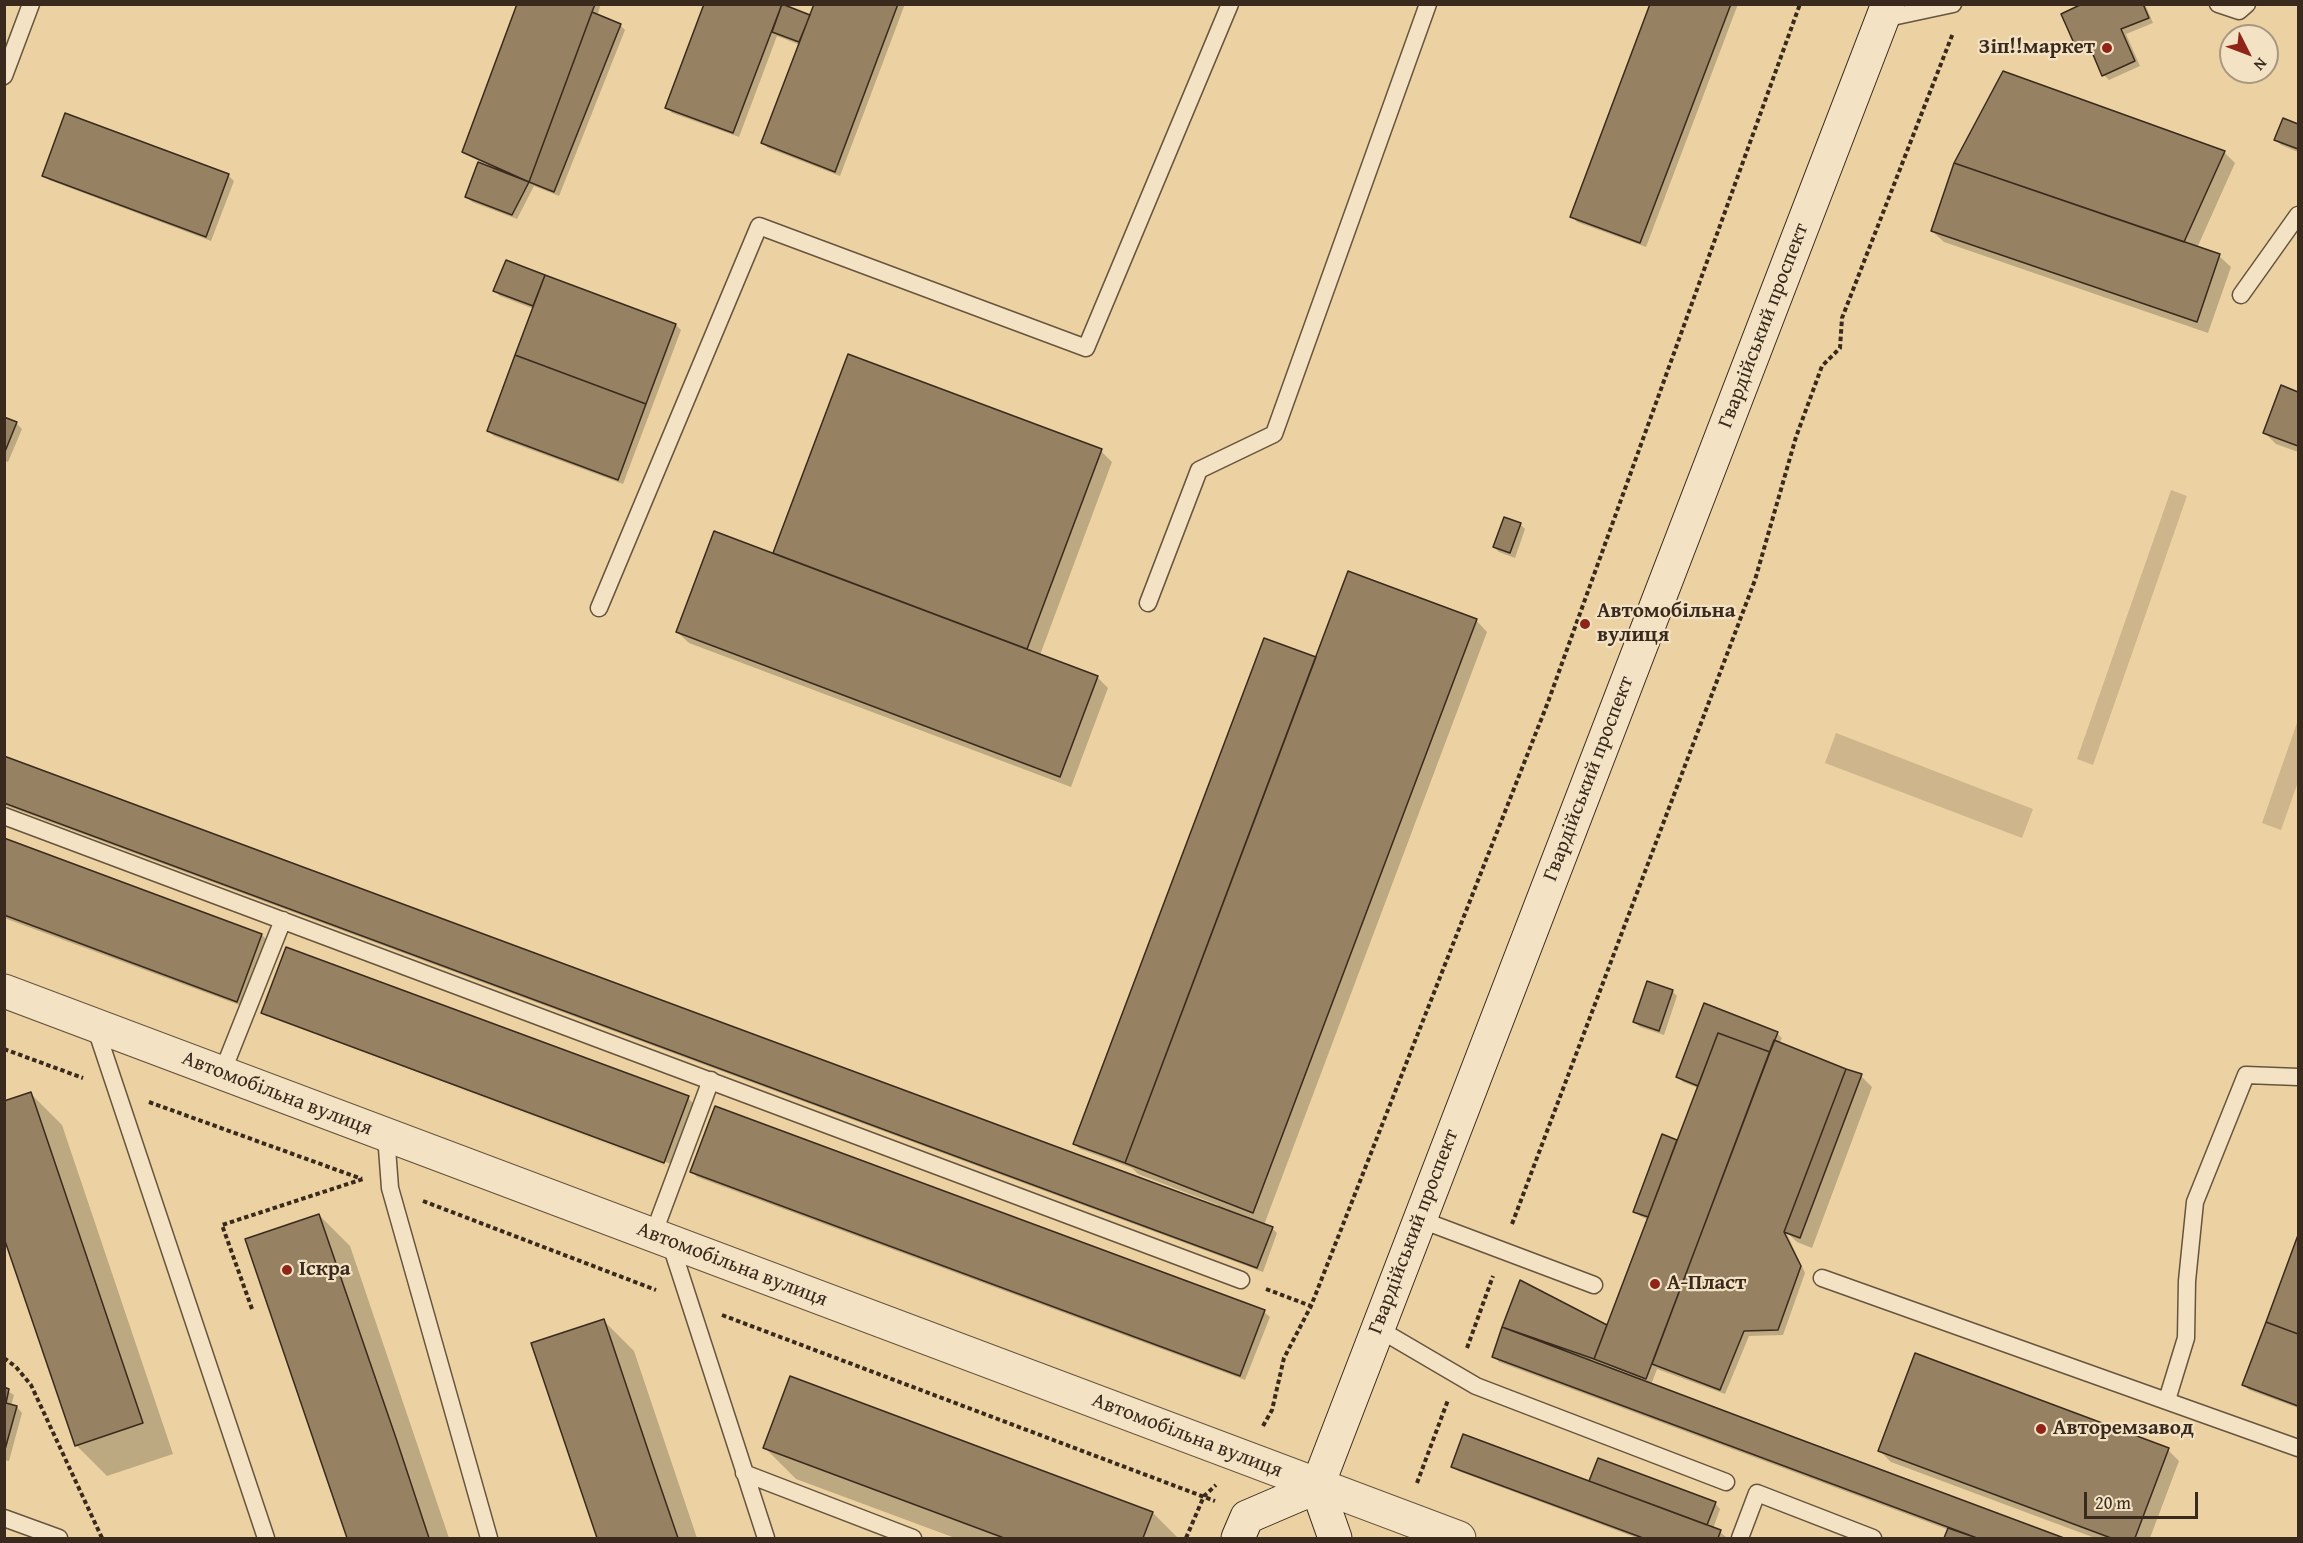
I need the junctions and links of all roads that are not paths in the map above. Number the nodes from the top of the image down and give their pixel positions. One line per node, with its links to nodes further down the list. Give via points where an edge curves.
1 (31, 4): 8 (lane)
2 (1230, 4): 12 (lane, via 1086,348 759,226)
3 (1428, 4): 11 (lane, via 1274,434 1200,470)
4 (1953, 4): 7 (lane)
5 (2218, 4): 6 (lane, via 2240,11)
6 (2247, 4)
7 (1885, 12): 21 (main road, Гвардійський проспект)
8 (4, 76)
9 (2298, 215): 10 (lane)
10 (2241, 295)
11 (1148, 603)
12 (599, 608)
13 (4, 816): 14 (lane)
14 (283, 920): 17 (lane); 19 (lane)
15 (4, 991): 16 (main road, Автомобільна вулиця)
16 (95, 1025): 17 (main road, Автомобільна вулиця); 34 (lane)
17 (222, 1073): 20 (main road, Автомобільна вулиця)
18 (2298, 1077): 27 (lane, via 2246,1075 2195,1202 2186,1338)
19 (711, 1080): 22 (lane); 24 (lane)
20 (386, 1135): 22 (main road, Автомобільна вулиця); 35 (lane, via 390,1188)
21 (1419, 1219): 25 (lane); 26 (main road, Гвардійський проспект)
22 (662, 1238): 29 (lane, via 689,1303); 31 (main road, Автомобільна вулиця)
23 (1822, 1278): 27 (lane)
24 (1241, 1280)
25 (1594, 1285)
26 (1377, 1328): 30 (lane, via 1476,1386); 31 (main road, Гвардійський проспект)
27 (2167, 1400): 28 (lane)
28 (2298, 1448)
29 (744, 1473): 36 (lane); 37 (lane)
30 (1726, 1482)
31 (1317, 1486): 38 (main road, via 1247,1517); 39 (main road); 40 (main road, Автомобільна вулиця)
32 (4, 1518): 33 (lane)
33 (59, 1539)
34 (266, 1539)
35 (489, 1539)
36 (766, 1539)
37 (913, 1539)
38 (1238, 1539)
39 (1335, 1539)
40 (1459, 1539)
41 (1740, 1539): 42 (lane, via 1757,1493)
42 (1873, 1539)

